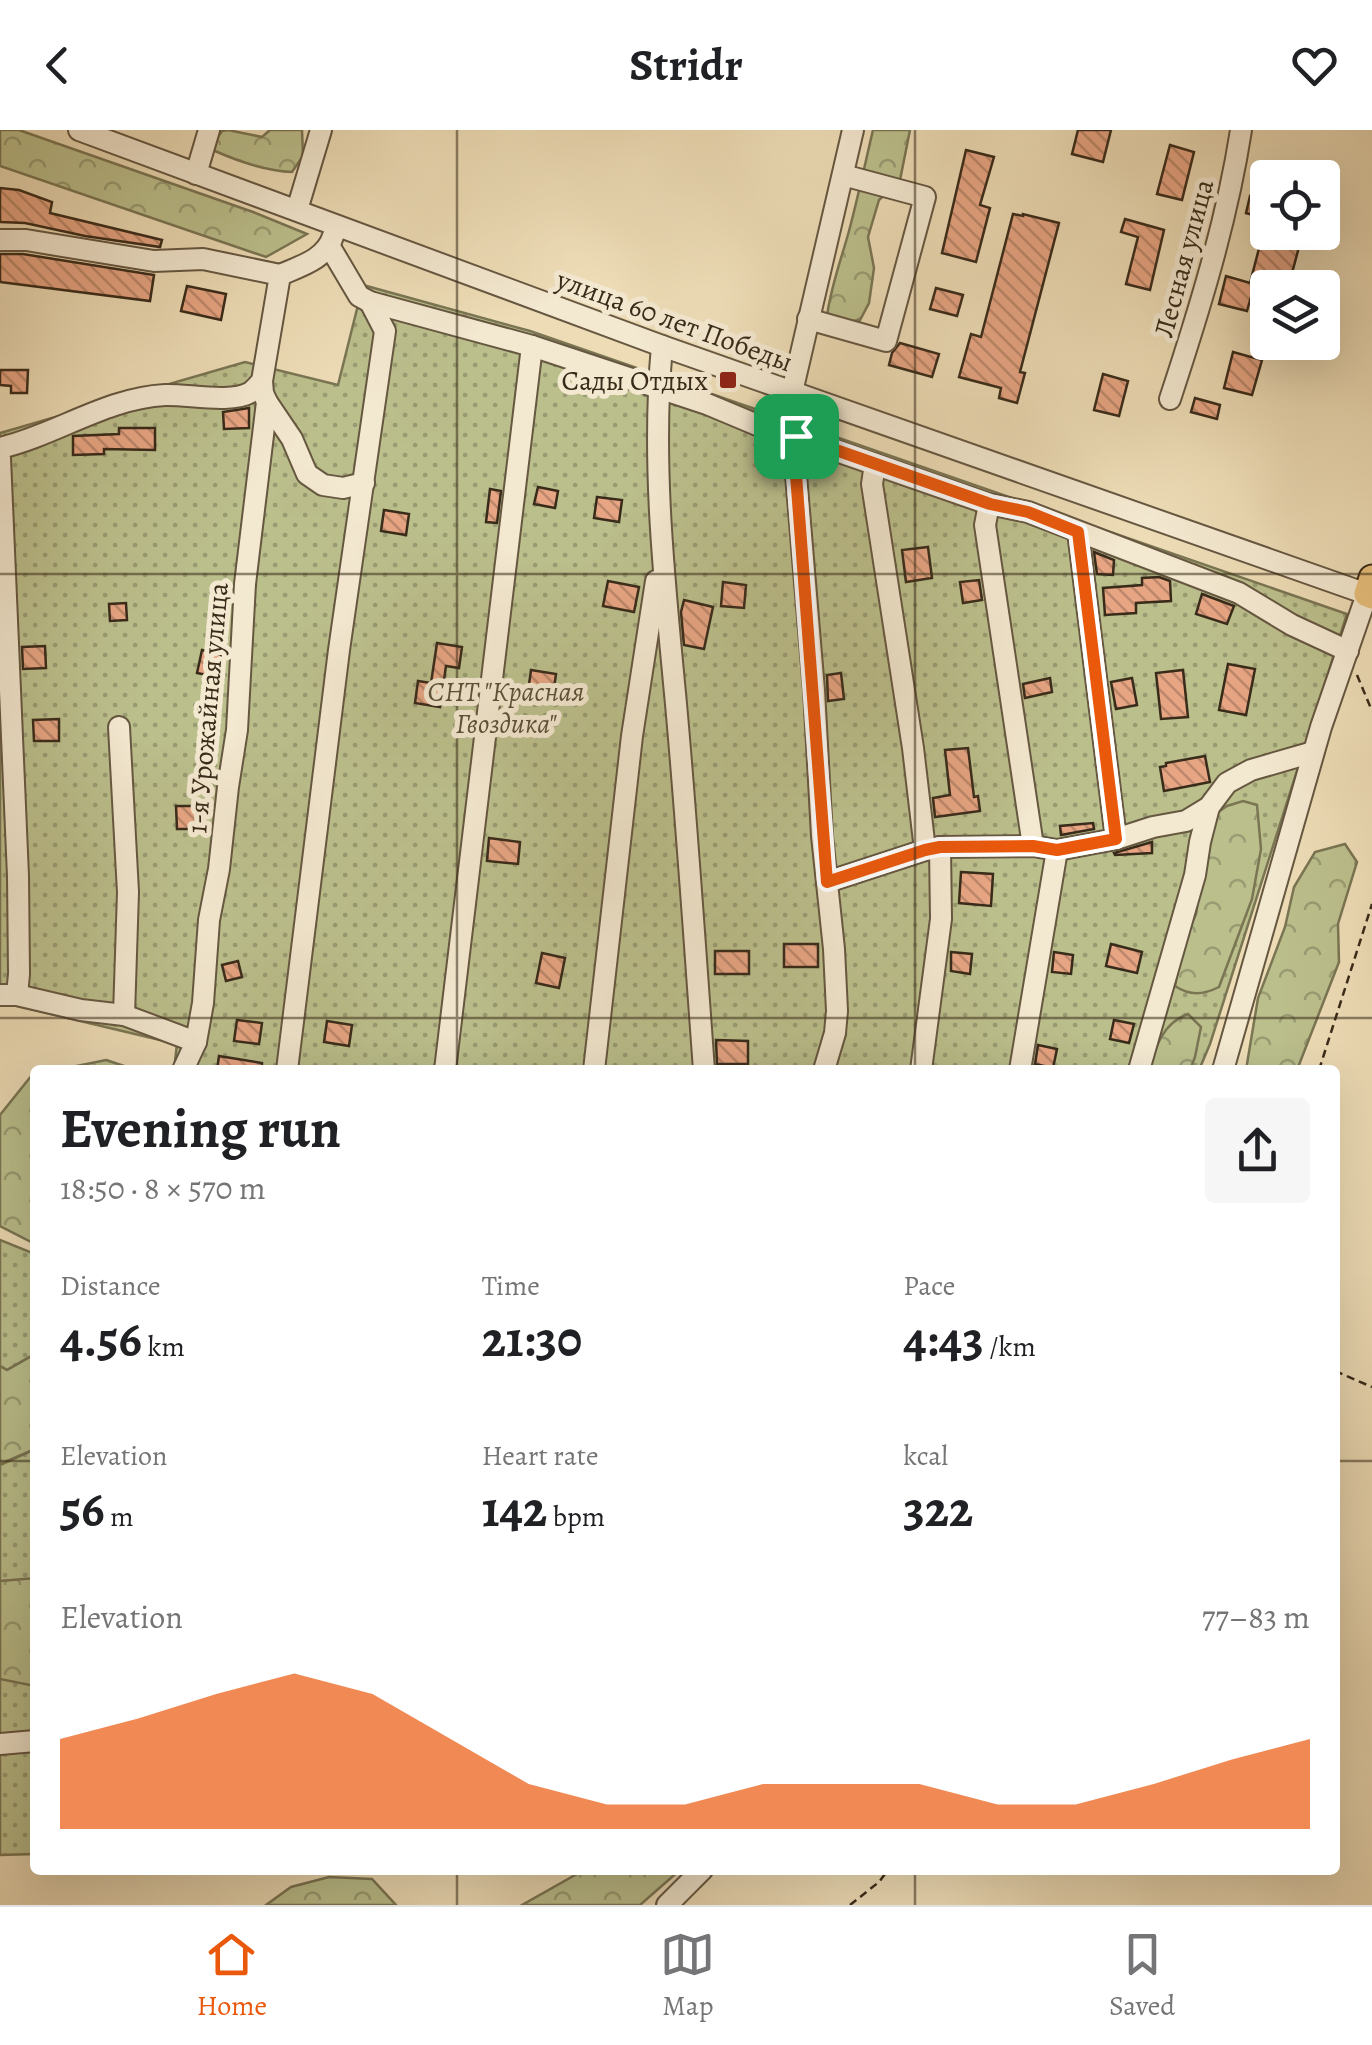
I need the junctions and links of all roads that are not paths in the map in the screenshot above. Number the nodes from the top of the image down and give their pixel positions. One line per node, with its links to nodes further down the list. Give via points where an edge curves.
1 (80, 130): 6 (street, улица 60 лет Победы)
2 (209, 130): 6 (street)
3 (322, 130): 8 (street)
4 (852, 130): 7 (street)
5 (1241, 130): 20 (street, Лесная улица, via 1234,177)
6 (196, 174): 8 (street, улица 60 лет Победы)
7 (843, 175): 14 (street); 14 (street, via 925,197 886,340)
8 (297, 210): 9 (street, улица 60 лет Победы)
9 (336, 224): 11 (street); 16 (street, улица 60 лет Победы)
10 (0, 240): 12 (street, via 154,261 203,259)
11 (330, 247): 12 (street); 13 (street, via 359,296)
12 (280, 275): 18 (street, 1-я Урожайная улица)
13 (370, 302): 15 (street); 25 (street, via 386,331)
14 (808, 319): 19 (street)
15 (532, 346): 17 (street); 44 (street)
16 (662, 346): 17 (street); 19 (street, улица 60 лет Победы)
17 (658, 389): 21 (street); 28 (street)
18 (265, 391): 22 (street, via 128,400); 25 (street, via 307,474 323,485); 41 (street, 1-я Урожайная улица, via 238,730)
19 (792, 392): 29 (street, улица 60 лет Победы)
20 (1170, 398)
21 (796, 436): 24 (street); 38 (street)
22 (0, 448)
23 (0, 458): 39 (street, via 18,876 19,974)
24 (875, 464): 26 (street); 36 (street, via 872,484)
25 (364, 483): 43 (street)
26 (990, 504): 27 (street); 35 (street, via 985,526)
27 (1078, 532): 30 (street, via 1239,593); 34 (street)
28 (662, 544): 45 (street, via 632,736); 46 (street)
29 (1370, 589): 30 (street)
30 (1348, 651): 32 (street)
31 (119, 727): 40 (street, via 128,892)
32 (1314, 752): 33 (street, via 1251,770 1227,783); 51 (street)
33 (1210, 807): 34 (street, via 1186,821); 50 (street)
34 (1116, 839): 37 (street)
35 (1033, 846): 36 (street); 37 (street)
36 (932, 848): 38 (street); 48 (street, via 941,919)
37 (1057, 850): 49 (street)
38 (827, 882): 47 (street, via 837,1011)
39 (8, 995): 40 (street)
40 (124, 1016): 41 (street)
41 (196, 1042): 42 (street, 1-я Урожайная улица)
42 (185, 1065)
43 (288, 1065)
44 (446, 1065)
45 (595, 1065)
46 (704, 1065)
47 (825, 1065)
48 (922, 1065)
49 (1021, 1065)
50 (1140, 1065)
51 (1225, 1065)
52 (30, 1741): 53 (street)
53 (0, 1744)
54 (697, 1875): 55 (street)
55 (667, 1905)

